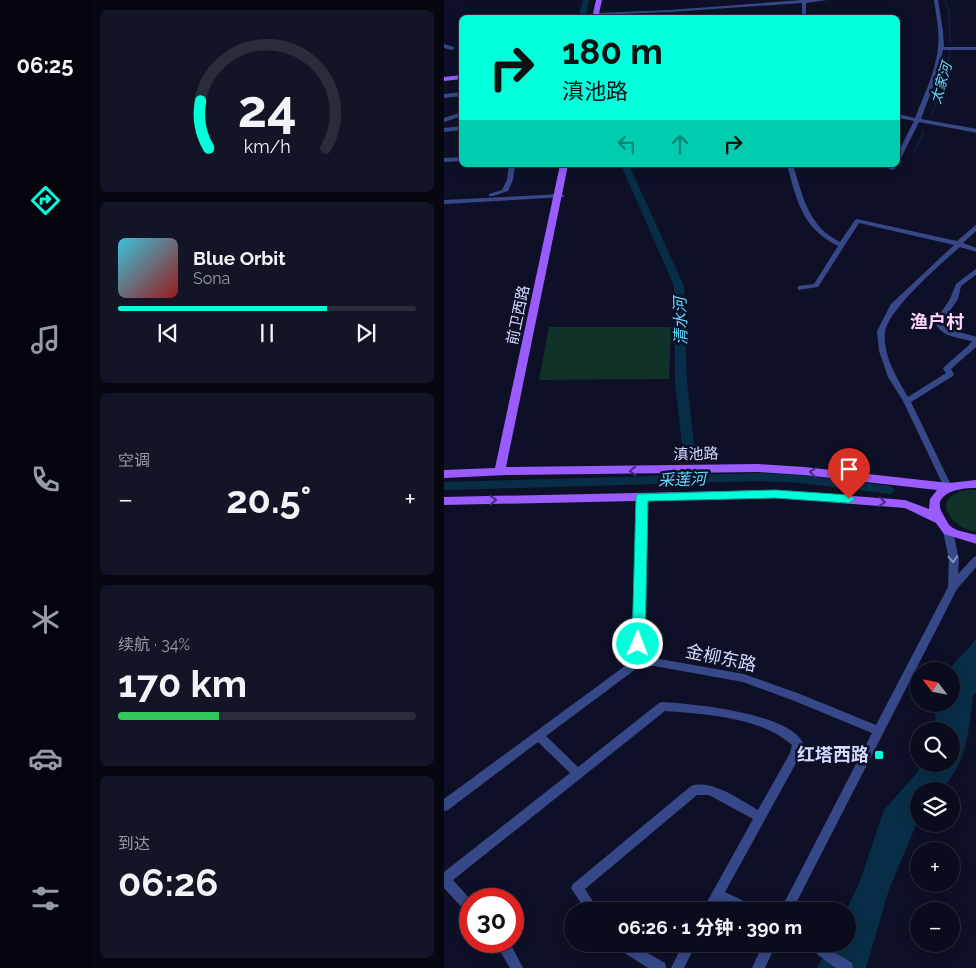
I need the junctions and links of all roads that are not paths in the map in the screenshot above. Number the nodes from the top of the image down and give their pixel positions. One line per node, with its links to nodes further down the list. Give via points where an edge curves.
1 (601, 0): 5 (main road)
2 (825, 0): 4 (street)
3 (936, 0): 10 (street)
4 (804, 1): 6 (street, via 670,8); 7 (street)
5 (598, 15)
6 (607, 15)
7 (804, 15)
8 (444, 46): 9 (street)
9 (452, 48)
10 (942, 48): 11 (street); 19 (street)
11 (976, 49)
12 (459, 76): 13 (main road)
13 (444, 78)
14 (459, 94): 15 (street)
15 (444, 96)
16 (459, 115): 18 (street)
17 (900, 116): 19 (street)
18 (444, 120)
19 (916, 120): 22 (street); 23 (street)
20 (459, 128): 21 (street)
21 (444, 130)
22 (976, 131)
23 (900, 154)
24 (459, 159): 25 (street)
25 (444, 160)
26 (512, 167): 31 (street, via 505,191 497,195)
27 (564, 167): 30 (main road, 前卫西路)
28 (567, 167): 30 (main road, 前卫西路)
29 (791, 167): 35 (street, via 813,227 825,238)
30 (560, 196): 32 (street); 41 (main road, 前卫西路)
31 (444, 198)
32 (444, 202)
33 (976, 226): 34 (street)
34 (959, 244): 35 (street, via 857,221); 36 (street); 40 (street, via 894,306 881,331 883,351 892,377)
35 (842, 246): 38 (street, via 816,286)
36 (976, 250)
37 (976, 270): 39 (street, via 958,285 954,299 939,321 945,331)
38 (801, 288)
39 (976, 339): 40 (street, via 971,348 947,368 950,374)
40 (907, 401): 44 (street)
41 (504, 471): 42 (main road, 滇池路); 44 (main road, 滇池路, one-way to 41, via 758,468)
42 (444, 474)
43 (973, 483): 44 (main road, 滇池路)
44 (948, 487): 47 (main road, via 936,499 935,512)
45 (642, 497): 46 (main road, one-way to 45); 47 (main road, one-way to 47, via 775,494 831,497 905,504); 52 (street)
46 (444, 501)
47 (940, 520): 48 (main road)
48 (948, 531): 49 (main road); 51 (street, one-way to 51, via 954,560)
49 (976, 540)
50 (976, 559): 51 (street)
51 (953, 587): 53 (street)
52 (638, 662): 53 (street, 金柳东路, via 744,678); 54 (street)
53 (880, 731): 64 (street)
54 (538, 735): 55 (street); 56 (street)
55 (577, 773): 57 (street, via 662,706 699,708 767,724 792,736 798,743); 58 (street)
56 (444, 806)
57 (760, 817): 59 (street); 61 (street, via 710,790 695,790 577,888)
58 (444, 879): 60 (street)
59 (717, 895): 62 (street); 63 (street)
60 (459, 896)
61 (587, 902)
62 (713, 902)
63 (732, 902)
64 (791, 902)
65 (633, 952): 71 (street)
66 (685, 952): 72 (street)
67 (766, 952): 73 (street)
68 (823, 952): 74 (street)
69 (509, 953): 70 (street)
70 (517, 968)
71 (660, 968)
72 (676, 968)
73 (758, 968)
74 (847, 968)

